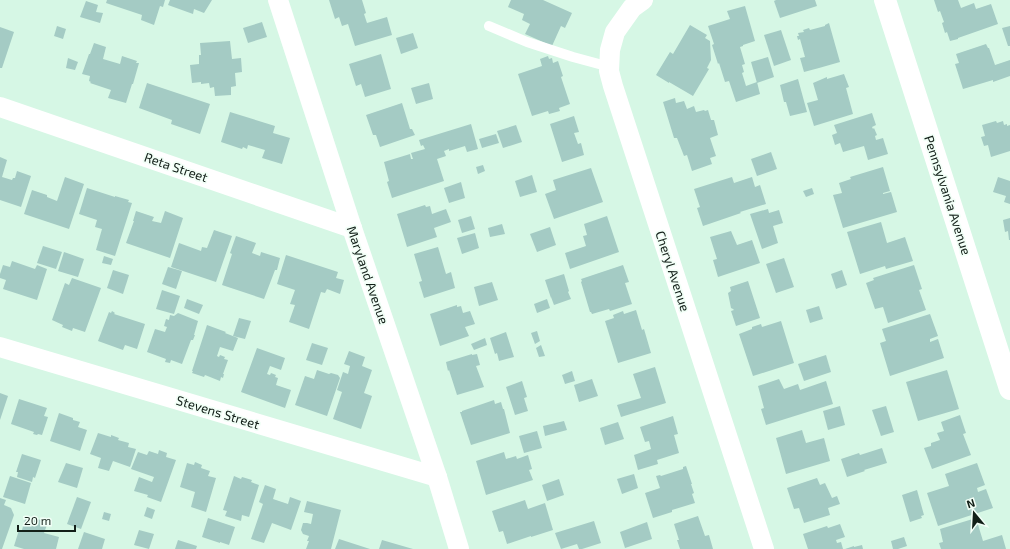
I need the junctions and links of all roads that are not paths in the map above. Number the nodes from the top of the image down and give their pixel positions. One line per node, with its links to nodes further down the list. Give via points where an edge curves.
1 (278, 0): 7 (street, Maryland Avenue)
2 (643, 0): 5 (street, Cheryl Avenue, via 632,8 615,32 610,50)
3 (885, 0): 9 (main road, Pennsylvania Avenue)
4 (489, 26): 5 (lane, via 527,42)
5 (610, 67): 12 (street, Cheryl Avenue, via 613,86)
6 (0, 107): 7 (street, Reta Street)
7 (352, 228): 10 (street, Maryland Avenue)
8 (0, 347): 10 (street, Stevens Street)
9 (1010, 390)
10 (437, 477): 11 (street, Maryland Avenue)
11 (459, 549)
12 (764, 549)

